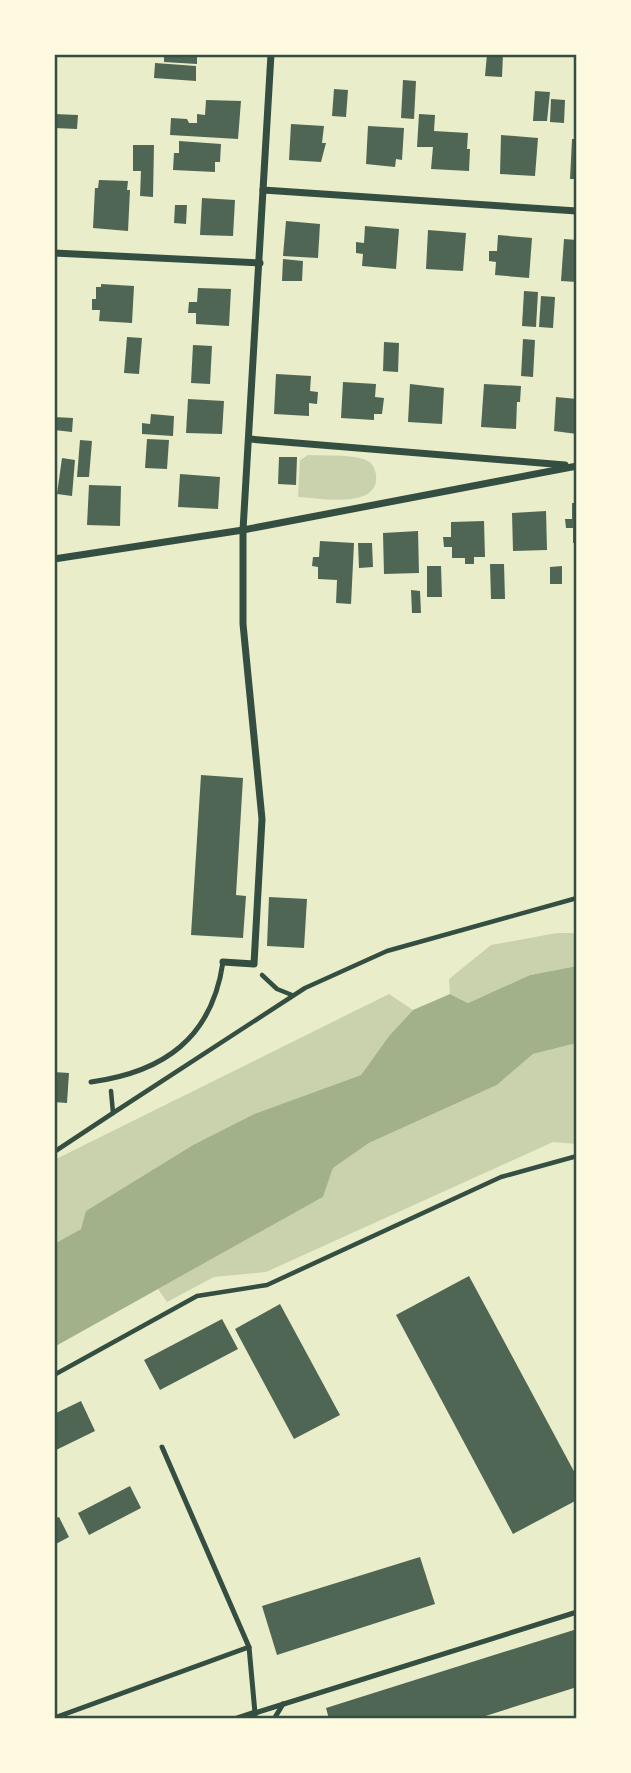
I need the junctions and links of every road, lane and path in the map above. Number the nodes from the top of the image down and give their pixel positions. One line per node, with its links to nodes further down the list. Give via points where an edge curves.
1 (271, 54): 2 (street)
2 (263, 190): 3 (street); 5 (street)
3 (577, 211)
4 (54, 253): 5 (street)
5 (260, 263): 6 (street)
6 (249, 439): 7 (street); 8 (street)
7 (577, 466): 8 (street)
8 (243, 530): 9 (street); 12 (street, via 243,624 262,819)
9 (54, 559)
10 (577, 898): 13 (path, via 387,951)
11 (223, 962): 12 (street); 14 (lane, via 212,1007 198,1030 164,1058)
12 (254, 964): 13 (path, via 265,979)
13 (292, 996): 16 (path)
14 (110, 1080): 15 (lane); 16 (path)
15 (91, 1082)
16 (113, 1113): 17 (path)
17 (54, 1152)
18 (577, 1156): 19 (path, via 502,1177 267,1285 197,1296)
19 (54, 1375)
20 (162, 1447): 22 (lane)
21 (577, 1612): 23 (lane)
22 (249, 1647): 24 (lane); 25 (lane)
23 (283, 1704): 24 (lane); 27 (lane)
24 (255, 1713): 26 (street)
25 (54, 1718)
26 (237, 1719)
27 (274, 1719)

